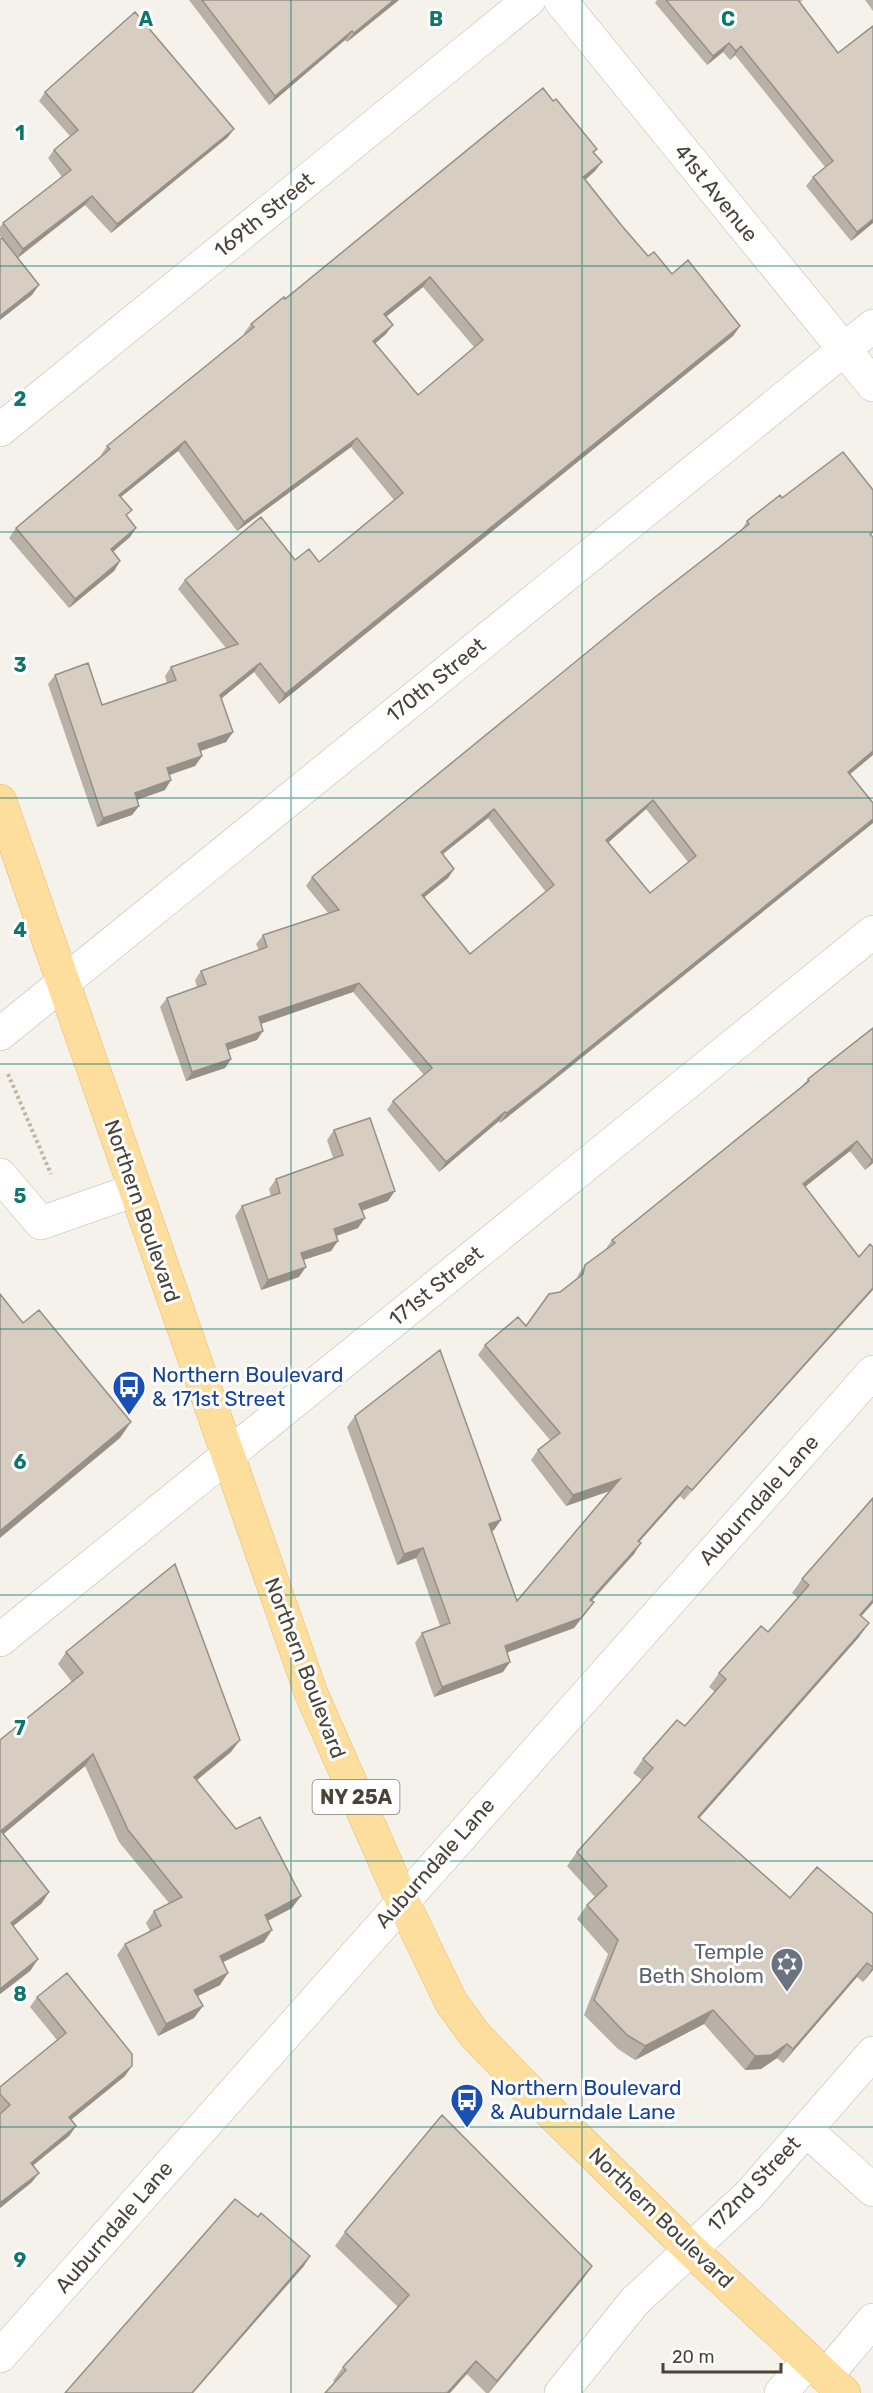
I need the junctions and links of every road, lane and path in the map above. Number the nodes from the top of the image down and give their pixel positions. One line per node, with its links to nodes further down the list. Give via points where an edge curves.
1 (529, 0): 6 (street, 169th Street)
2 (560, 0): 4 (street, 41st Avenue)
3 (873, 326): 4 (street, 170th Street)
4 (844, 349): 5 (street, 41st Avenue); 9 (street, 170th Street)
5 (873, 385)
6 (0, 430)
7 (0, 801): 9 (main road, Northern Boulevard)
8 (873, 932): 16 (street, 171st Street)
9 (63, 982): 10 (street, 170th Street); 14 (main road, Northern Boulevard)
10 (0, 1034)
11 (8, 1074): 13 (path)
12 (0, 1175): 14 (street, via 41,1223)
13 (54, 1181)
14 (135, 1190): 16 (main road, Northern Boulevard)
15 (873, 1372): 18 (street, Auburndale Lane)
16 (227, 1455): 17 (street, 171st Street); 18 (main road, Northern Boulevard / NY 25A, via 311,1693)
17 (0, 1640)
18 (402, 1900): 22 (main road, Northern Boulevard / NY 25A, via 451,2002 475,2035); 24 (street, Auburndale Lane)
19 (873, 2053): 20 (street, 172nd Street)
20 (806, 2130): 21 (street); 22 (street, 172nd Street, via 750,2194)
21 (873, 2190)
22 (690, 2249): 25 (main road, Northern Boulevard / NY 25A); 26 (street, 172nd Street, via 634,2302)
23 (873, 2320): 25 (street)
24 (0, 2356)
25 (826, 2376): 27 (street)
26 (561, 2393)
27 (781, 2393)

